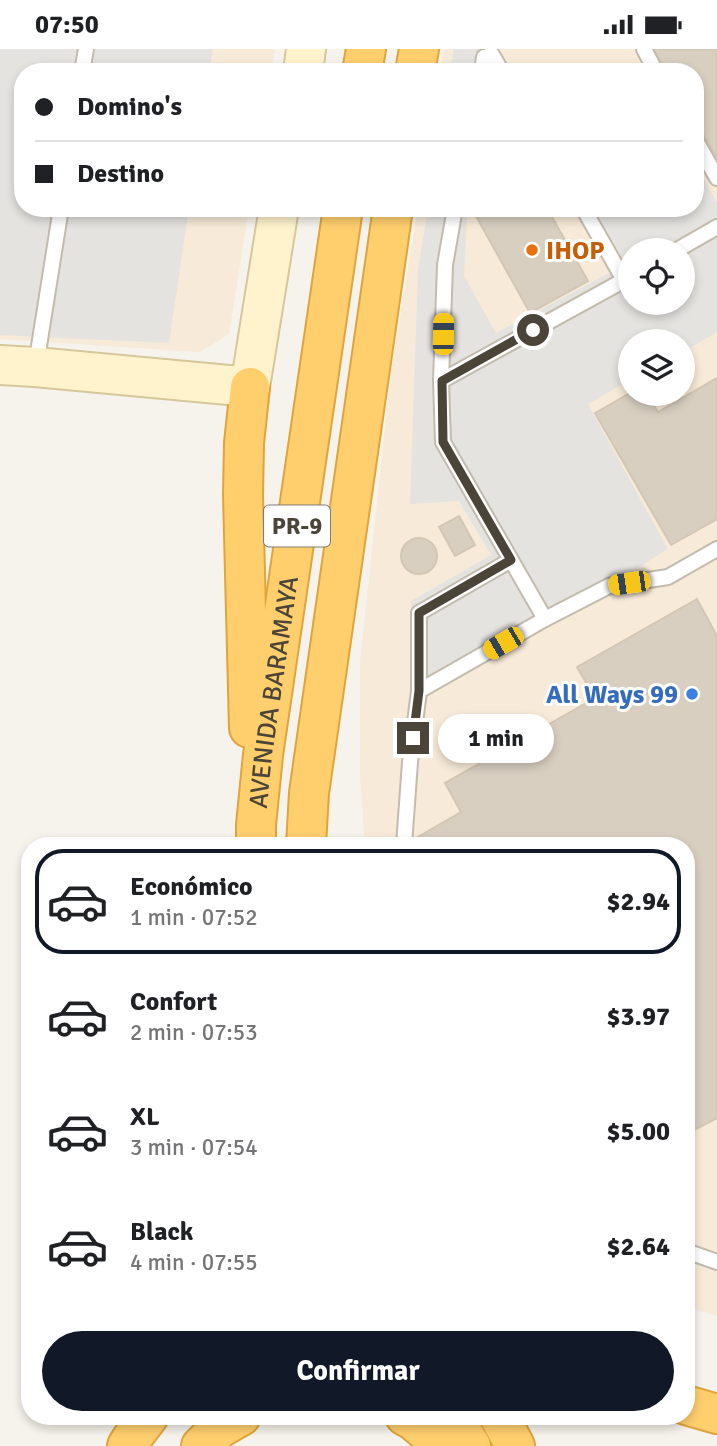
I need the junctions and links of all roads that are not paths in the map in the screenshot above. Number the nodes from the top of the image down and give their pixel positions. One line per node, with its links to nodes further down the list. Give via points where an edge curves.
1 (704, 155): 2 (lane)
2 (717, 178)
3 (59, 217): 13 (lane)
4 (278, 217): 15 (street)
5 (342, 217): 20 (highway, AVENIDA BARAMAYA / PR-9, via 263,755)
6 (392, 217): 21 (highway, AVENIDA BARAMAYA / PR-9)
7 (453, 217): 14 (lane, via 444,265)
8 (589, 217): 11 (lane)
9 (717, 227): 10 (lane)
10 (695, 240)
11 (618, 264)
12 (618, 283): 14 (lane)
13 (18, 366): 15 (street)
14 (442, 381): 17 (lane, via 443,442)
15 (250, 387): 20 (highway, via 243,495 248,720)
16 (715, 554): 18 (lane, via 668,577 609,586)
17 (511, 560): 18 (lane); 19 (lane, via 419,613)
18 (545, 619): 19 (lane)
19 (419, 691): 22 (lane)
20 (256, 835)
21 (306, 837)
22 (405, 837)
23 (695, 1254): 24 (lane)
24 (717, 1262)
25 (695, 1408): 26 (highway)
26 (717, 1414)
27 (142, 1425): 32 (highway)
28 (225, 1425): 33 (highway)
29 (419, 1425): 34 (highway)
30 (458, 1425): 35 (highway)
31 (504, 1425): 36 (highway)
32 (127, 1446)
33 (201, 1446)
34 (443, 1446)
35 (471, 1446)
36 (515, 1446)

